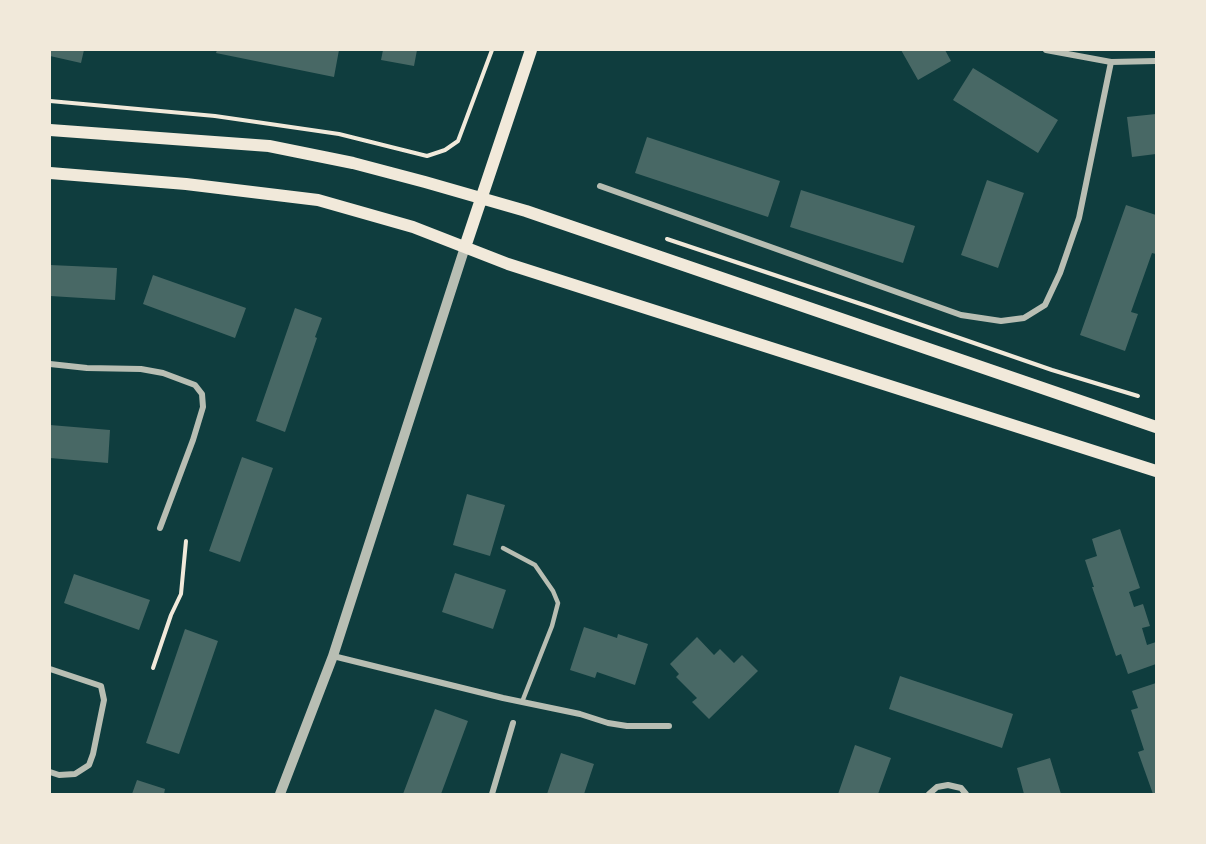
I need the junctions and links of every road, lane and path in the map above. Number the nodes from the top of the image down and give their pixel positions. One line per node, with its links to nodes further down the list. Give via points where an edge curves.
1 (492, 50): 6 (path, via 458,141 427,156 339,134 215,116)
2 (531, 50): 10 (main road)
3 (1046, 50): 5 (street)
4 (1156, 61): 5 (street)
5 (1110, 62): 9 (street, via 1079,218 1045,305 1024,318 1001,321 961,315)
6 (50, 101)
7 (50, 130): 10 (main road, via 269,146 353,163)
8 (50, 172): 12 (main road, via 318,200 413,226)
9 (600, 186)
10 (482, 197): 12 (main road); 15 (main road)
11 (665, 239): 14 (path)
12 (465, 247): 16 (main road); 20 (street)
13 (50, 364): 17 (street, via 163,372 195,385 202,394 203,407 193,440)
14 (1138, 396)
15 (1156, 424)
16 (1156, 471)
17 (160, 528)
18 (186, 542): 21 (path, via 181,594)
19 (503, 548): 23 (lane, via 535,565 558,603)
20 (333, 656): 23 (street); 27 (street)
21 (153, 668)
22 (50, 669): 26 (street, via 101,686 105,700 89,765 75,774)
23 (522, 702): 25 (street, via 608,723)
24 (513, 723): 28 (street)
25 (669, 726)
26 (50, 772)
27 (280, 795)
28 (492, 795)
29 (929, 795): 30 (street, via 937,787 948,786 961,788)
30 (966, 795)

